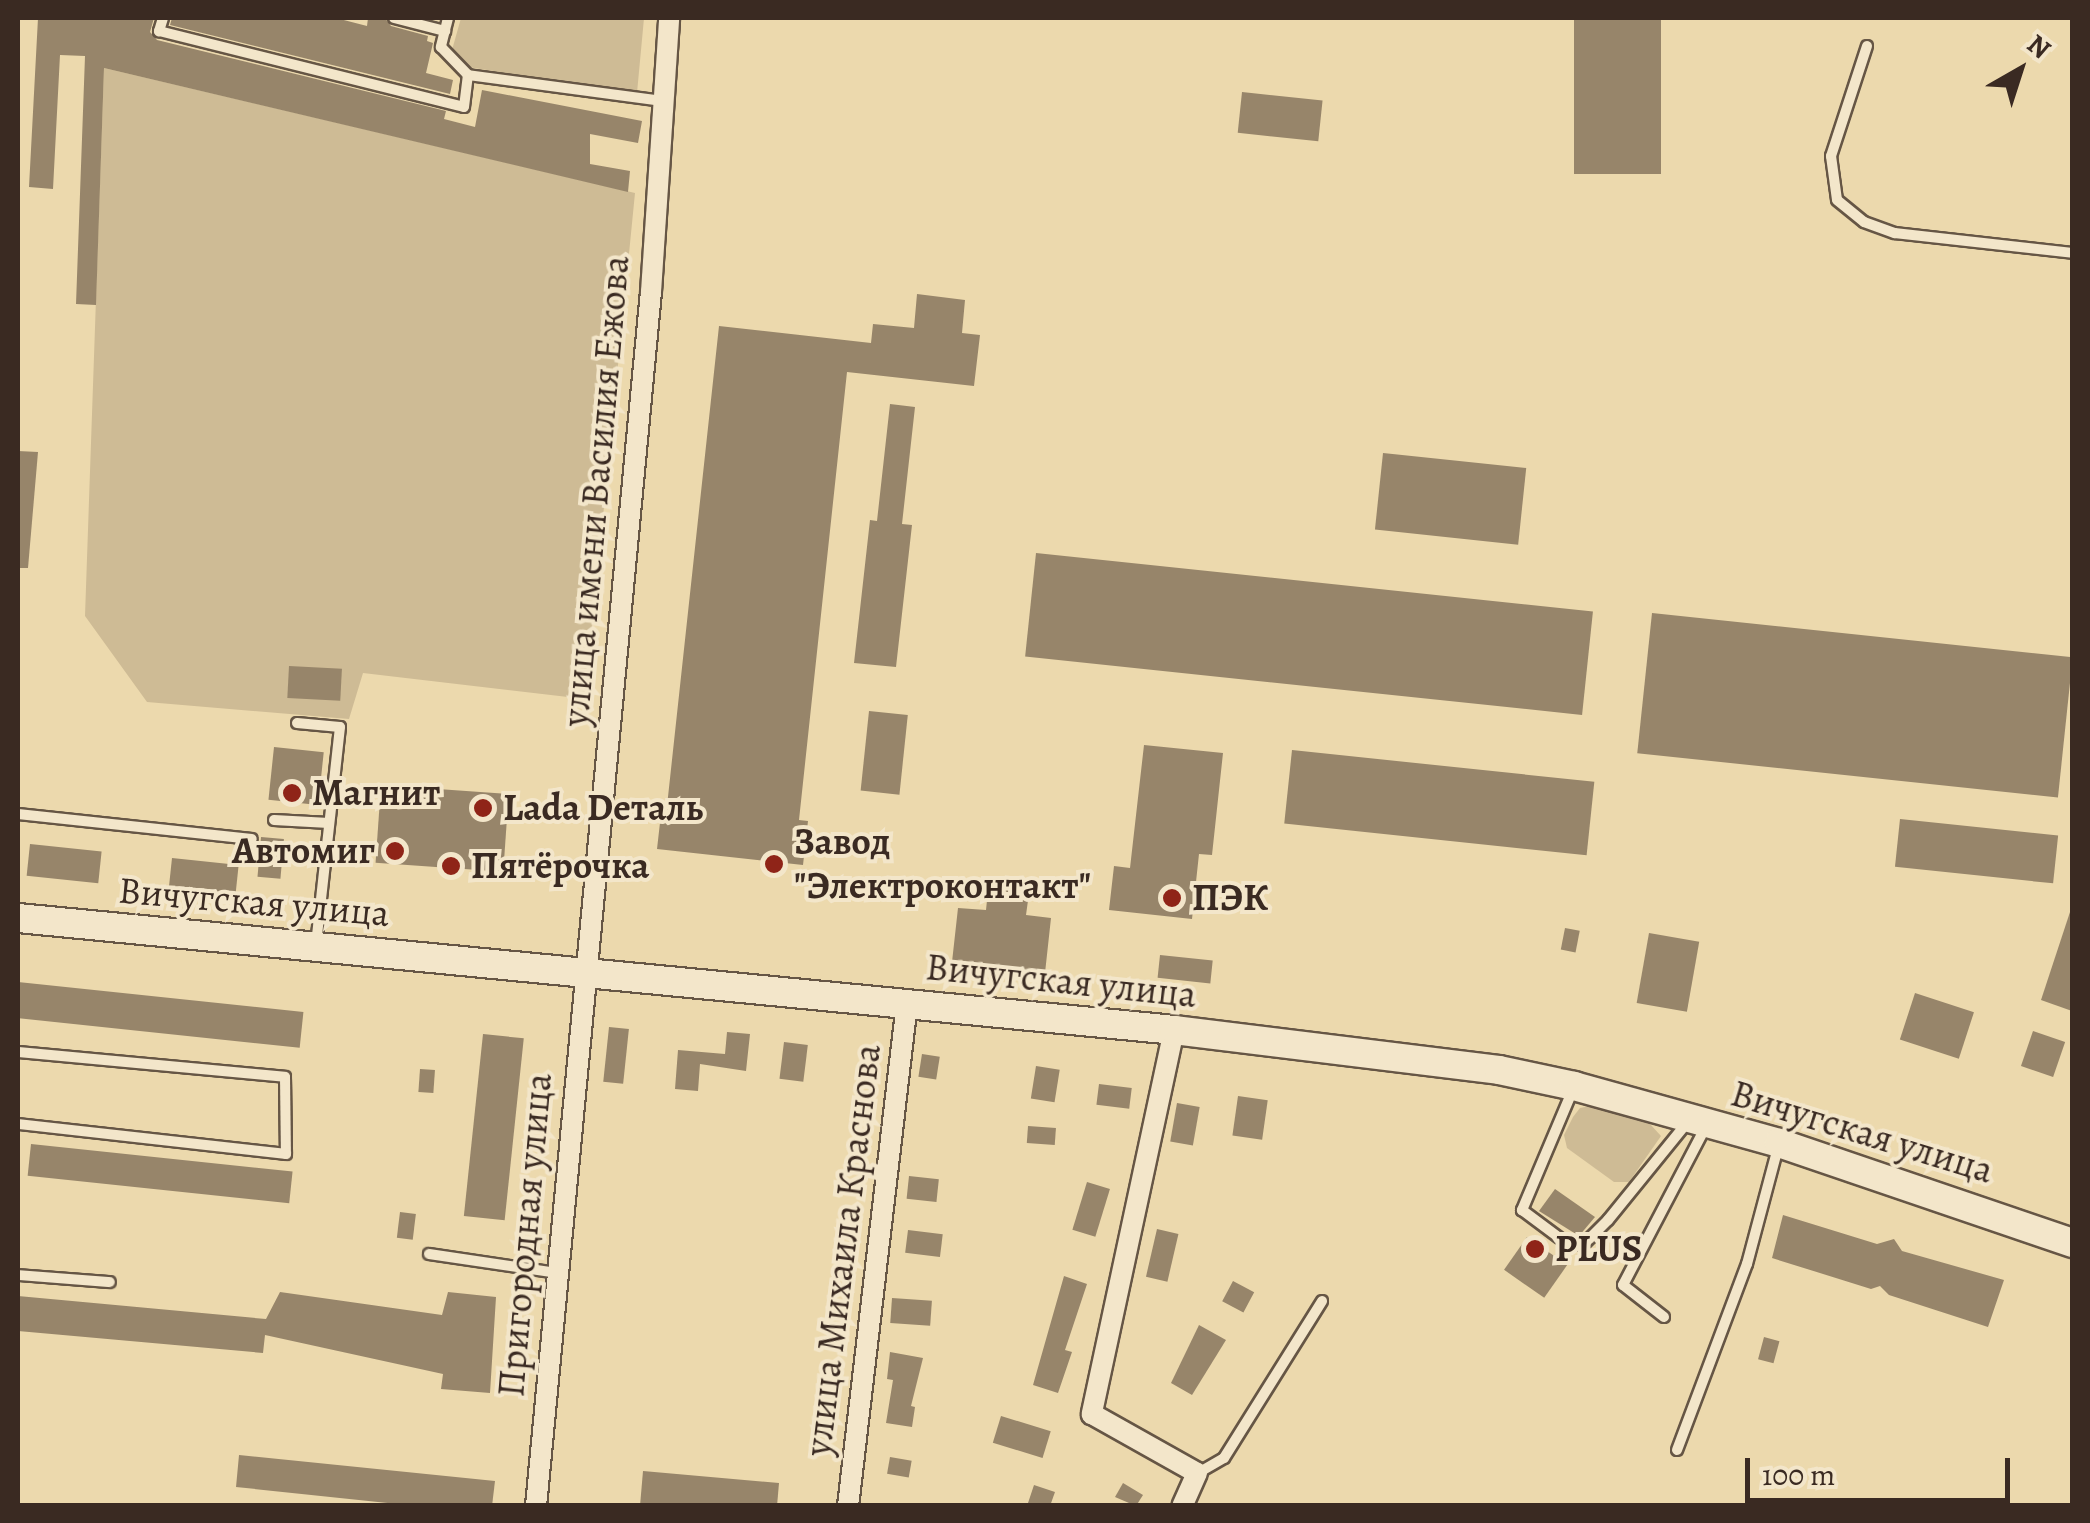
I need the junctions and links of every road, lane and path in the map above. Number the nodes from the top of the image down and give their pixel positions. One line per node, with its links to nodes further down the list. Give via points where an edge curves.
1 (163, 18): 7 (lane, via 159,31 464,108)
2 (394, 18): 5 (lane)
3 (448, 18): 5 (lane)
4 (669, 18): 8 (street, улица имени Василия Ежова)
5 (445, 31): 7 (lane, via 441,47)
6 (1867, 46): 9 (lane, via 1831,156 1837,200 1864,222 1895,233)
7 (468, 75): 8 (lane)
8 (664, 101): 17 (street, улица имени Василия Ежова, via 652,292)
9 (2072, 253)
10 (297, 723): 13 (lane, via 340,727)
11 (18, 814): 14 (lane)
12 (274, 820): 13 (lane)
13 (329, 824): 16 (lane)
14 (252, 838)
15 (18, 918): 16 (main road, Вичугская улица)
16 (316, 944): 17 (main road, Вичугская улица)
17 (584, 971): 18 (main road, Вичугская улица); 27 (street, Пригородная улица)
18 (908, 1003): 19 (main road, Вичугская улица); 35 (street, улица Михаила Краснова)
19 (1174, 1030): 21 (main road, Вичугская улица, via 1408,1057); 33 (street, via 1092,1414)
20 (18, 1052): 23 (lane, via 285,1077 286,1154)
21 (1574, 1086): 22 (main road, Вичугская улица); 22 (lane, via 1522,1210 1569,1246 1584,1245)
22 (1699, 1121): 24 (main road, Вичугская улица); 31 (lane, via 1623,1285)
23 (18, 1124)
24 (1780, 1143): 25 (main road, Вичугская улица); 32 (lane, via 1747,1264)
25 (2072, 1243)
26 (430, 1254): 27 (lane)
27 (557, 1272): 34 (street, Пригородная улица)
28 (18, 1276): 29 (lane)
29 (110, 1282)
30 (1322, 1302): 33 (lane, via 1224,1458)
31 (1664, 1316)
32 (1677, 1450)
33 (1197, 1473): 36 (street)
34 (536, 1506)
35 (848, 1506)
36 (1182, 1506)

